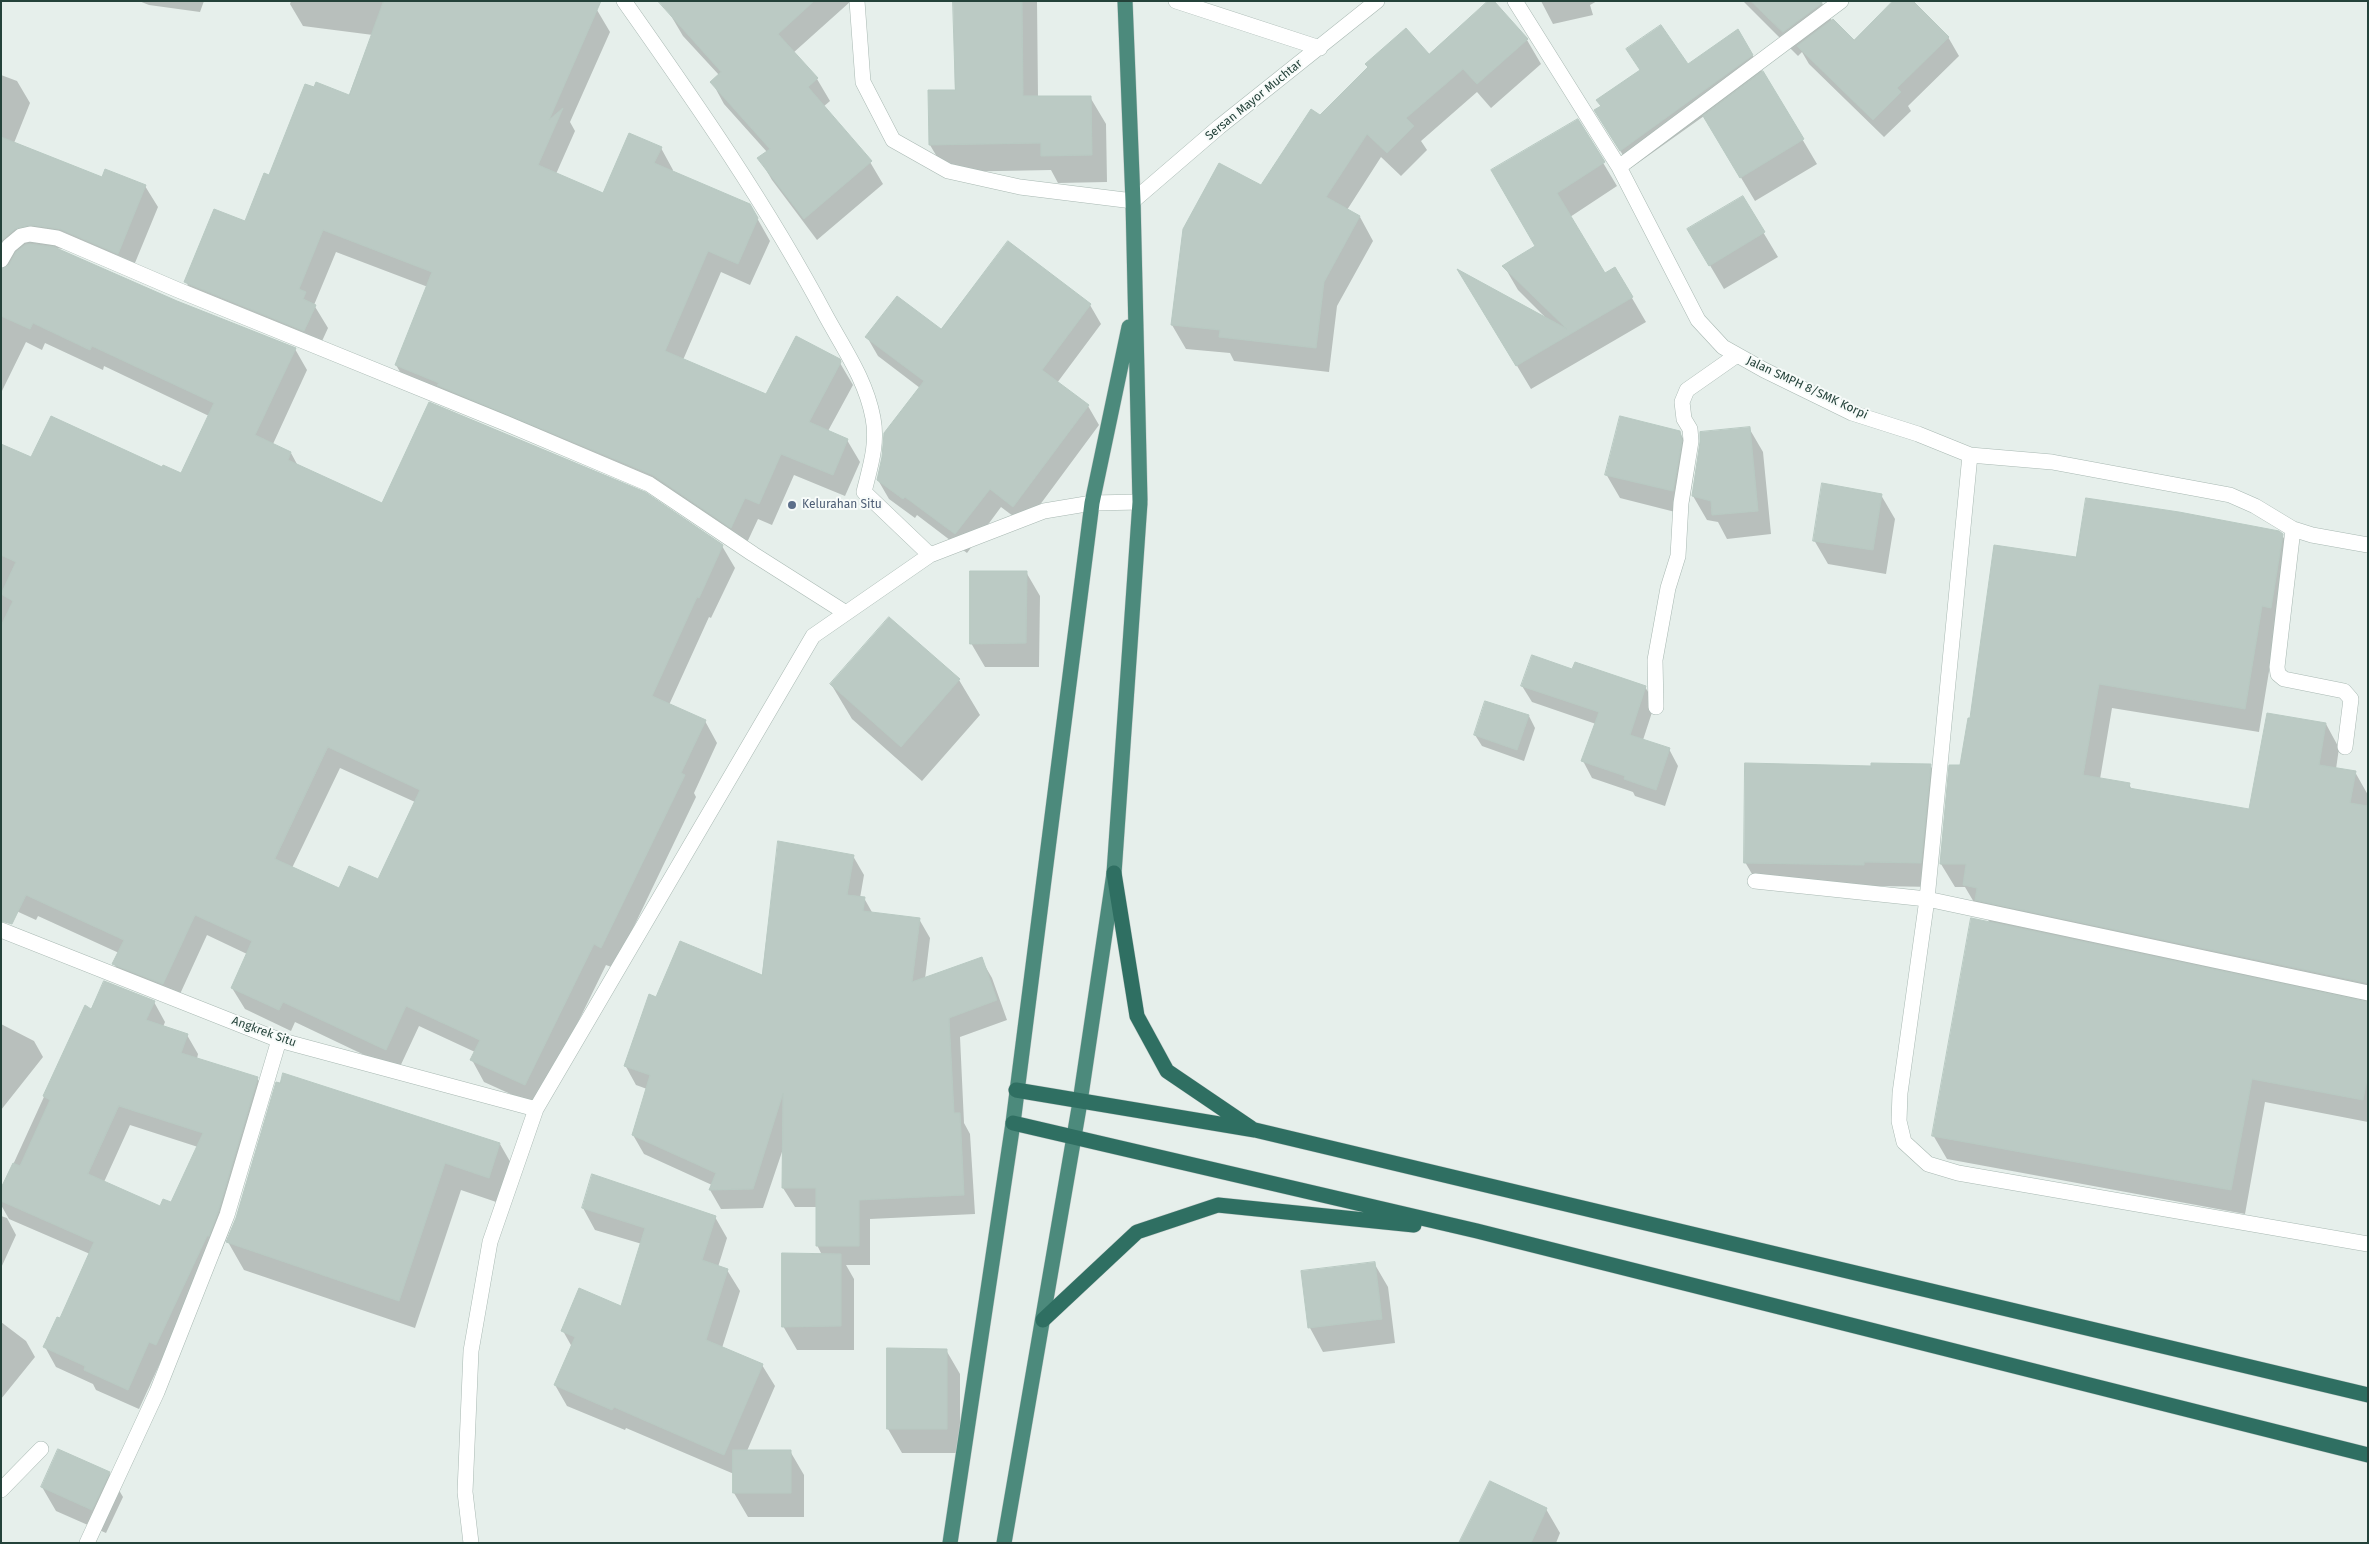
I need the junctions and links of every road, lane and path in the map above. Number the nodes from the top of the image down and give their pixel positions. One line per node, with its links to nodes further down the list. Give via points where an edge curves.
1 (624, 1): 19 (street, via 706,116 796,259 864,382 876,443 864,492)
2 (857, 1): 10 (street, via 863,82 894,140 948,171 1020,187)
3 (1125, 1): 10 (highway)
4 (1176, 1): 8 (street)
5 (1377, 1): 8 (street, Sersan Mayor Muchtar)
6 (1515, 1): 9 (street, Jalan SMPH 8/SMK Korpi)
7 (1841, 1): 9 (street)
8 (1320, 48): 10 (street, Sersan Mayor Muchtar)
9 (1619, 167): 13 (street, Jalan SMPH 8/SMK Korpi, via 1698,320 1723,346)
10 (1133, 201): 12 (highway)
11 (1, 260): 20 (street, via 9,246 21,236 57,238 505,423 649,484)
12 (1134, 304): 15 (highway); 16 (highway)
13 (1737, 355): 14 (street, Jalan SMPH 8/SMK Korpi, via 1852,413); 21 (street, via 1687,390 1682,402 1691,441 1681,503 1678,556 1668,588 1655,660)
14 (1970, 455): 17 (street, Jalan SMPH 8/SMK Korpi, via 2052,462 2230,495); 25 (street)
15 (1140, 502): 16 (street); 23 (highway)
16 (1092, 503): 19 (street, via 1044,511); 29 (highway)
17 (2293, 529): 18 (street, Jalan SMPH 8/SMK Korpi, via 2312,536); 22 (street, via 2278,674 2284,679 2344,690 2350,694)
18 (2368, 545)
19 (930, 555): 20 (street)
20 (846, 613): 31 (street, via 813,636)
21 (1656, 707)
22 (2345, 747)
23 (1114, 873): 30 (highway); 33 (highway, via 1137,1016 1167,1071)
24 (1755, 881): 25 (street)
25 (1927, 899): 27 (street); 36 (street, via 1900,1093 1899,1121 1904,1142 1928,1164 1958,1173)
26 (1, 930): 28 (street, Angkrek Situ)
27 (2368, 993)
28 (279, 1040): 31 (street, Angkrek Situ); 42 (street, via 227,1215 157,1392)
29 (1016, 1090): 30 (highway); 32 (highway)
30 (1080, 1102): 33 (highway); 34 (highway)
31 (536, 1109): 43 (street, via 490,1242 471,1351 465,1492)
32 (1013, 1124): 34 (highway); 44 (highway)
33 (1255, 1130): 38 (highway)
34 (1073, 1138): 35 (highway); 37 (highway)
35 (1477, 1231): 37 (highway, via 1218,1205 1137,1232); 40 (highway)
36 (2368, 1244)
37 (1044, 1320): 45 (highway)
38 (2368, 1395)
39 (41, 1450): 41 (street)
40 (2368, 1455)
41 (1, 1490)
42 (87, 1543)
43 (471, 1543)
44 (950, 1543)
45 (1004, 1543)

